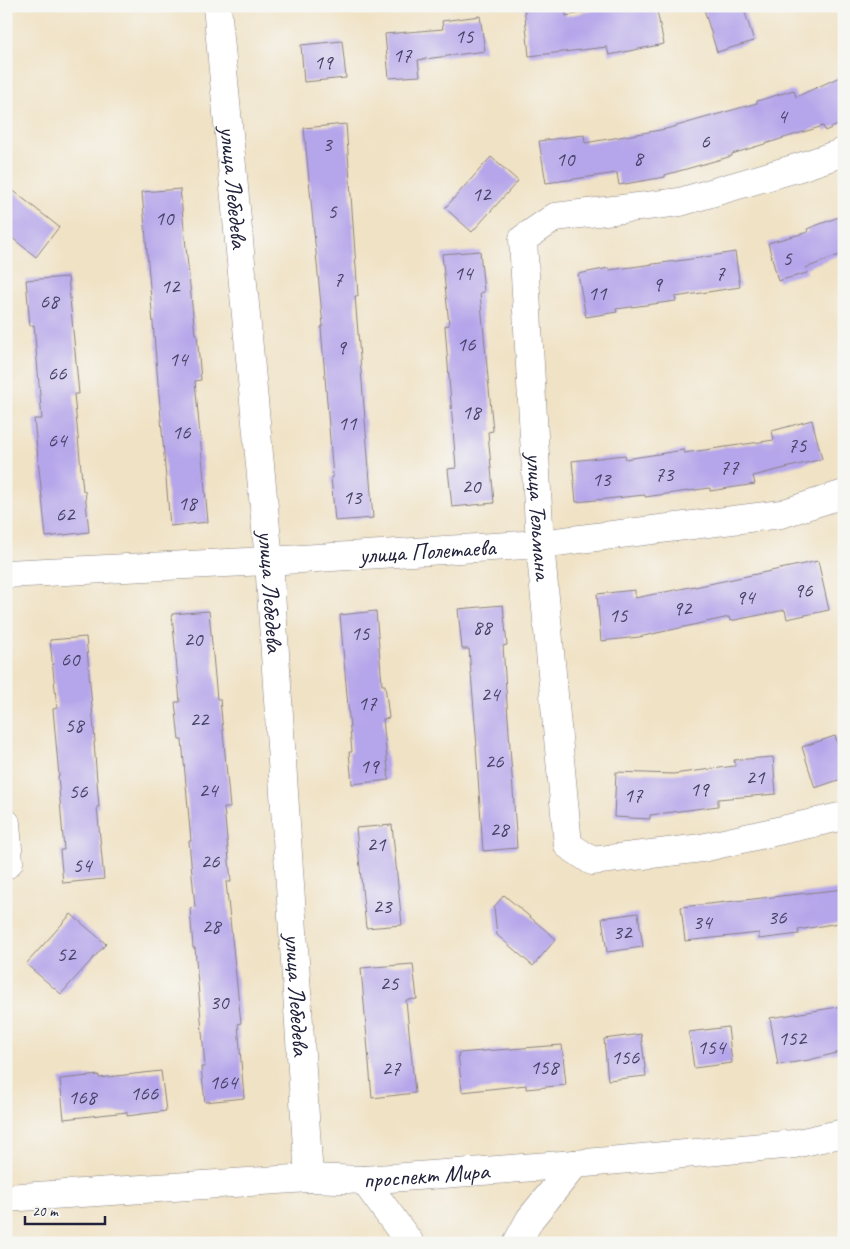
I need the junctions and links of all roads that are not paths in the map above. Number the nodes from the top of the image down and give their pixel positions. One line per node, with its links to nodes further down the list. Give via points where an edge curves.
1 (216, 6): 5 (street, улица Лебедева)
2 (844, 152): 4 (street, улица Тельмана, via 680,202 555,217 523,239)
3 (844, 494): 4 (street, улица Полетаева, via 781,514)
4 (540, 544): 5 (street, улица Полетаева); 7 (street, улица Тельмана, via 568,845 592,861 702,848)
5 (269, 561): 6 (street, улица Полетаева); 12 (street, улица Лебедева)
6 (6, 574)
7 (844, 816)
8 (6, 823): 9 (street, via 9,862)
9 (6, 865)
10 (844, 1133): 11 (street, проспект Мира, via 794,1144)
11 (575, 1164): 13 (street, проспект Мира); 16 (street, via 530,1219)
12 (309, 1178): 13 (street, проспект Мира); 14 (street, проспект Мира)
13 (364, 1180): 15 (street)
14 (6, 1198)
15 (410, 1243)
16 (517, 1243)

